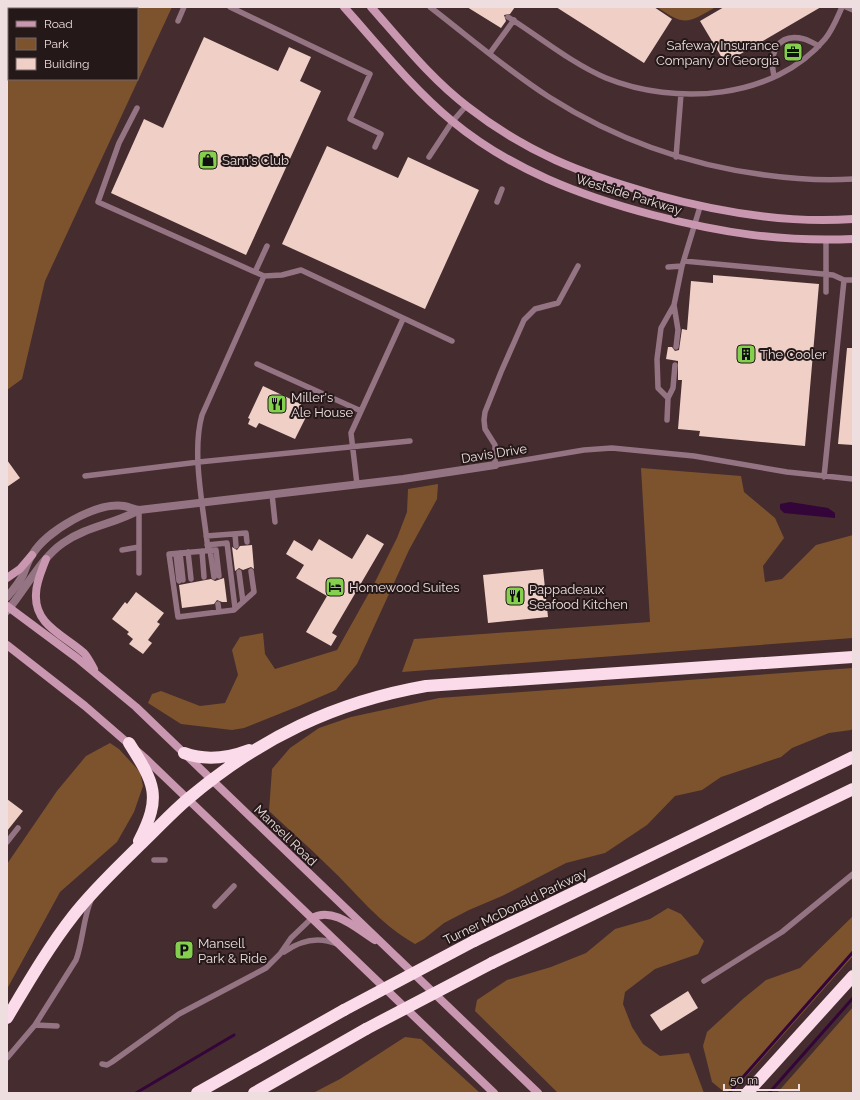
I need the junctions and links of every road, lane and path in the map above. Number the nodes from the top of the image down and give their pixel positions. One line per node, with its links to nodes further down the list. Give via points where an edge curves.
1 (184, 7): 9 (lane)
2 (230, 7): 17 (lane, via 370,74 350,119 381,134)
3 (344, 7): 16 (main road, Westside Parkway, via 410,82)
4 (371, 7): 14 (main road, Westside Parkway, via 420,62)
5 (430, 7): 11 (lane)
6 (842, 7): 10 (lane, via 834,25)
7 (846, 7): 8 (lane)
8 (853, 10)
9 (178, 21)
10 (819, 46): 12 (lane); 12 (lane, via 804,39 784,40 772,58)
11 (490, 53): 13 (lane, via 511,18 574,61 606,78 653,91); 19 (lane, via 548,96 584,118 639,144)
12 (774, 76): 13 (lane, via 727,91)
13 (681, 94): 19 (lane)
14 (466, 106): 16 (lane); 23 (main road, Westside Parkway, via 515,140 572,168 618,184)
15 (137, 108): 32 (lane, via 119,143 98,202)
16 (452, 122): 18 (lane); 25 (main road, Westside Parkway, via 518,165 563,187 608,203)
17 (375, 147)
18 (429, 157)
19 (676, 157): 20 (lane, via 732,171 793,179)
20 (853, 179)
21 (502, 190): 22 (lane)
22 (497, 202)
23 (700, 206): 24 (main road, Westside Parkway, via 740,214 794,220); 25 (lane)
24 (853, 219)
25 (695, 226): 27 (main road, Westside Parkway, via 758,237); 29 (lane)
26 (853, 239): 27 (main road, Westside Parkway)
27 (826, 240): 33 (lane)
28 (267, 246): 32 (lane)
29 (683, 264): 31 (lane); 33 (lane); 38 (lane)
30 (578, 266): 50 (lane, via 558,303 535,309 524,320 501,372 484,420 485,429 495,445)
31 (668, 267)
32 (255, 272): 34 (lane)
33 (826, 274): 35 (lane); 37 (lane)
34 (264, 276): 39 (lane, via 301,270); 49 (lane, via 202,415 199,427)
35 (844, 280): 36 (lane); 52 (lane)
36 (853, 280)
37 (826, 292)
38 (674, 305): 41 (lane, via 678,330); 44 (lane, via 661,328 657,359 658,388)
39 (403, 319): 40 (lane); 45 (lane)
40 (452, 341)
41 (676, 347)
42 (257, 364): 45 (lane)
43 (675, 365): 44 (lane, via 673,388)
44 (668, 398): 46 (lane)
45 (361, 412): 48 (lane, via 351,433)
46 (667, 420)
47 (410, 441): 48 (lane)
48 (352, 448): 49 (lane); 54 (lane)
49 (199, 462): 51 (lane); 56 (lane)
50 (495, 465): 52 (lane, Davis Drive, via 584,450 612,448 694,456); 54 (street, Davis Drive)
51 (85, 476)
52 (824, 477): 53 (lane, Davis Drive)
53 (853, 479)
54 (357, 484): 55 (street, Davis Drive)
55 (272, 494): 56 (street, Davis Drive); 59 (lane)
56 (202, 503): 57 (street, Davis Drive); 62 (lane)
57 (139, 510): 58 (street, Davis Drive, via 123,506 112,507 96,510); 60 (street, Davis Drive, via 124,518); 65 (lane)
58 (74, 520): 60 (street); 70 (street, Davis Drive, via 55,531)
59 (275, 522)
60 (82, 532): 71 (street, Davis Drive, via 63,543)
61 (235, 534): 62 (lane); 63 (lane, via 246,533); 64 (lane)
62 (206, 536): 66 (lane)
63 (247, 542)
64 (236, 546)
65 (139, 547): 67 (lane); 74 (lane)
66 (209, 549): 68 (lane); 75 (lane); 77 (lane); 85 (lane, via 227,543)
67 (122, 550)
68 (188, 552): 69 (lane); 78 (lane)
69 (178, 553): 79 (lane); 91 (lane, via 168,554 178,617)
70 (32, 555): 76 (main road, via 20,569); 80 (street, Davis Drive, via 22,577)
71 (46, 559): 86 (street, Davis Drive); 94 (main road, via 36,594 36,609 46,623 85,654)
72 (251, 571): 81 (lane, via 254,592)
73 (240, 572): 81 (lane)
74 (139, 573)
75 (217, 576)
76 (7, 578)
77 (204, 578)
78 (191, 579)
79 (181, 581)
80 (7, 597)
81 (243, 602): 85 (lane)
82 (220, 604): 88 (lane)
83 (207, 606): 89 (lane)
84 (194, 608): 90 (lane)
85 (235, 608): 88 (lane)
86 (8, 609): 94 (main road, Mansell Road)
87 (184, 609): 91 (lane)
88 (221, 612): 89 (lane)
89 (208, 613): 90 (lane)
90 (194, 615): 91 (lane)
91 (185, 616)
92 (7, 645): 95 (main road)
93 (853, 656): 96 (highway, via 426,686 347,705 299,725)
94 (97, 675): 97 (main road, Mansell Road, via 136,707)
95 (129, 743): 101 (main road); 104 (highway, via 149,775 154,794 151,817)
96 (257, 747): 97 (highway, via 215,758 194,757); 99 (highway)
97 (184, 753): 99 (main road, Mansell Road)
98 (853, 757): 122 (highway, Turner McDonald Parkway, bridge, via 474,941 344,1010)
99 (212, 779): 101 (highway); 113 (main road, Mansell Road)
100 (853, 789): 123 (highway, bridge, via 492,963 366,1029)
101 (187, 799): 104 (highway); 111 (main road)
102 (18, 828): 103 (lane)
103 (7, 842)
104 (134, 851): 109 (highway)
105 (154, 860): 106 (lane)
106 (165, 860)
107 (853, 874): 116 (lane, via 782,932)
108 (234, 886): 110 (lane)
109 (98, 887): 117 (highway, via 56,939); 118 (lane, via 87,913 76,960)
110 (215, 906)
111 (312, 918): 112 (main road); 113 (main road, via 319,914 336,917); 114 (lane, via 291,938)
112 (341, 946): 114 (lane, via 321,939 310,940); 124 (main road)
113 (388, 948): 125 (main road, Mansell Road)
114 (280, 954): 121 (lane, via 261,971 179,1014 112,1062)
115 (853, 976): 126 (highway)
116 (704, 981)
117 (7, 1018)
118 (35, 1026): 119 (lane); 120 (lane)
119 (57, 1026)
120 (7, 1058)
121 (102, 1064)
122 (197, 1093)
123 (254, 1093)
124 (494, 1093)
125 (538, 1093)
126 (747, 1093)

